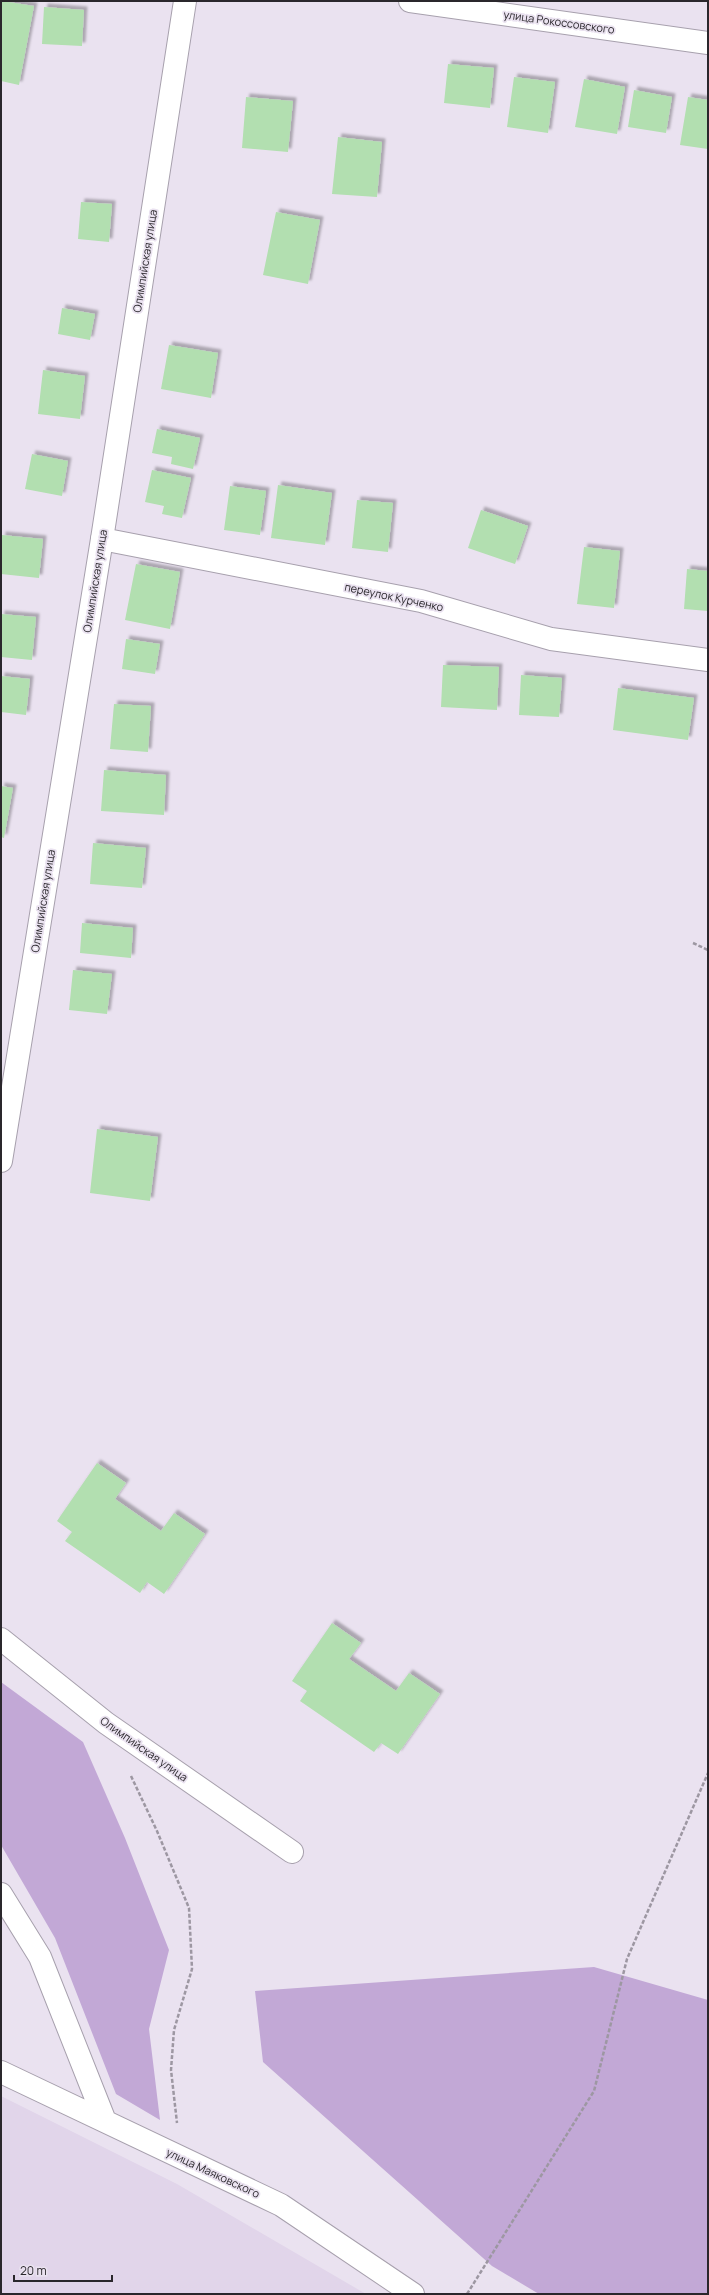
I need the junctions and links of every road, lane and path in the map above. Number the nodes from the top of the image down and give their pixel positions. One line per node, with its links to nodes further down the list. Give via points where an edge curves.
1 (185, 1): 4 (street, Олимпийская улица)
2 (410, 1): 3 (street, улица Рокоссовского)
3 (708, 43)
4 (102, 539): 5 (street, переулок Курченко, via 421,601 551,639); 8 (street, Олимпийская улица)
5 (708, 660)
6 (693, 943): 7 (path)
7 (708, 950)
8 (1, 1161)
9 (1, 1639): 12 (street, Олимпийская улица, via 106,1723)
10 (128, 1770): 16 (path, via 189,1908 192,1969 174,2030 171,2070)
11 (708, 1773): 18 (path, via 627,1959 594,2091)
12 (292, 1852)
13 (1, 1894): 15 (street, via 40,1957)
14 (1, 2072): 15 (street, улица Маяковского)
15 (105, 2121): 16 (street, улица Маяковского)
16 (181, 2157): 17 (street, улица Маяковского, via 281,2205)
17 (413, 2294)
18 (467, 2294)

